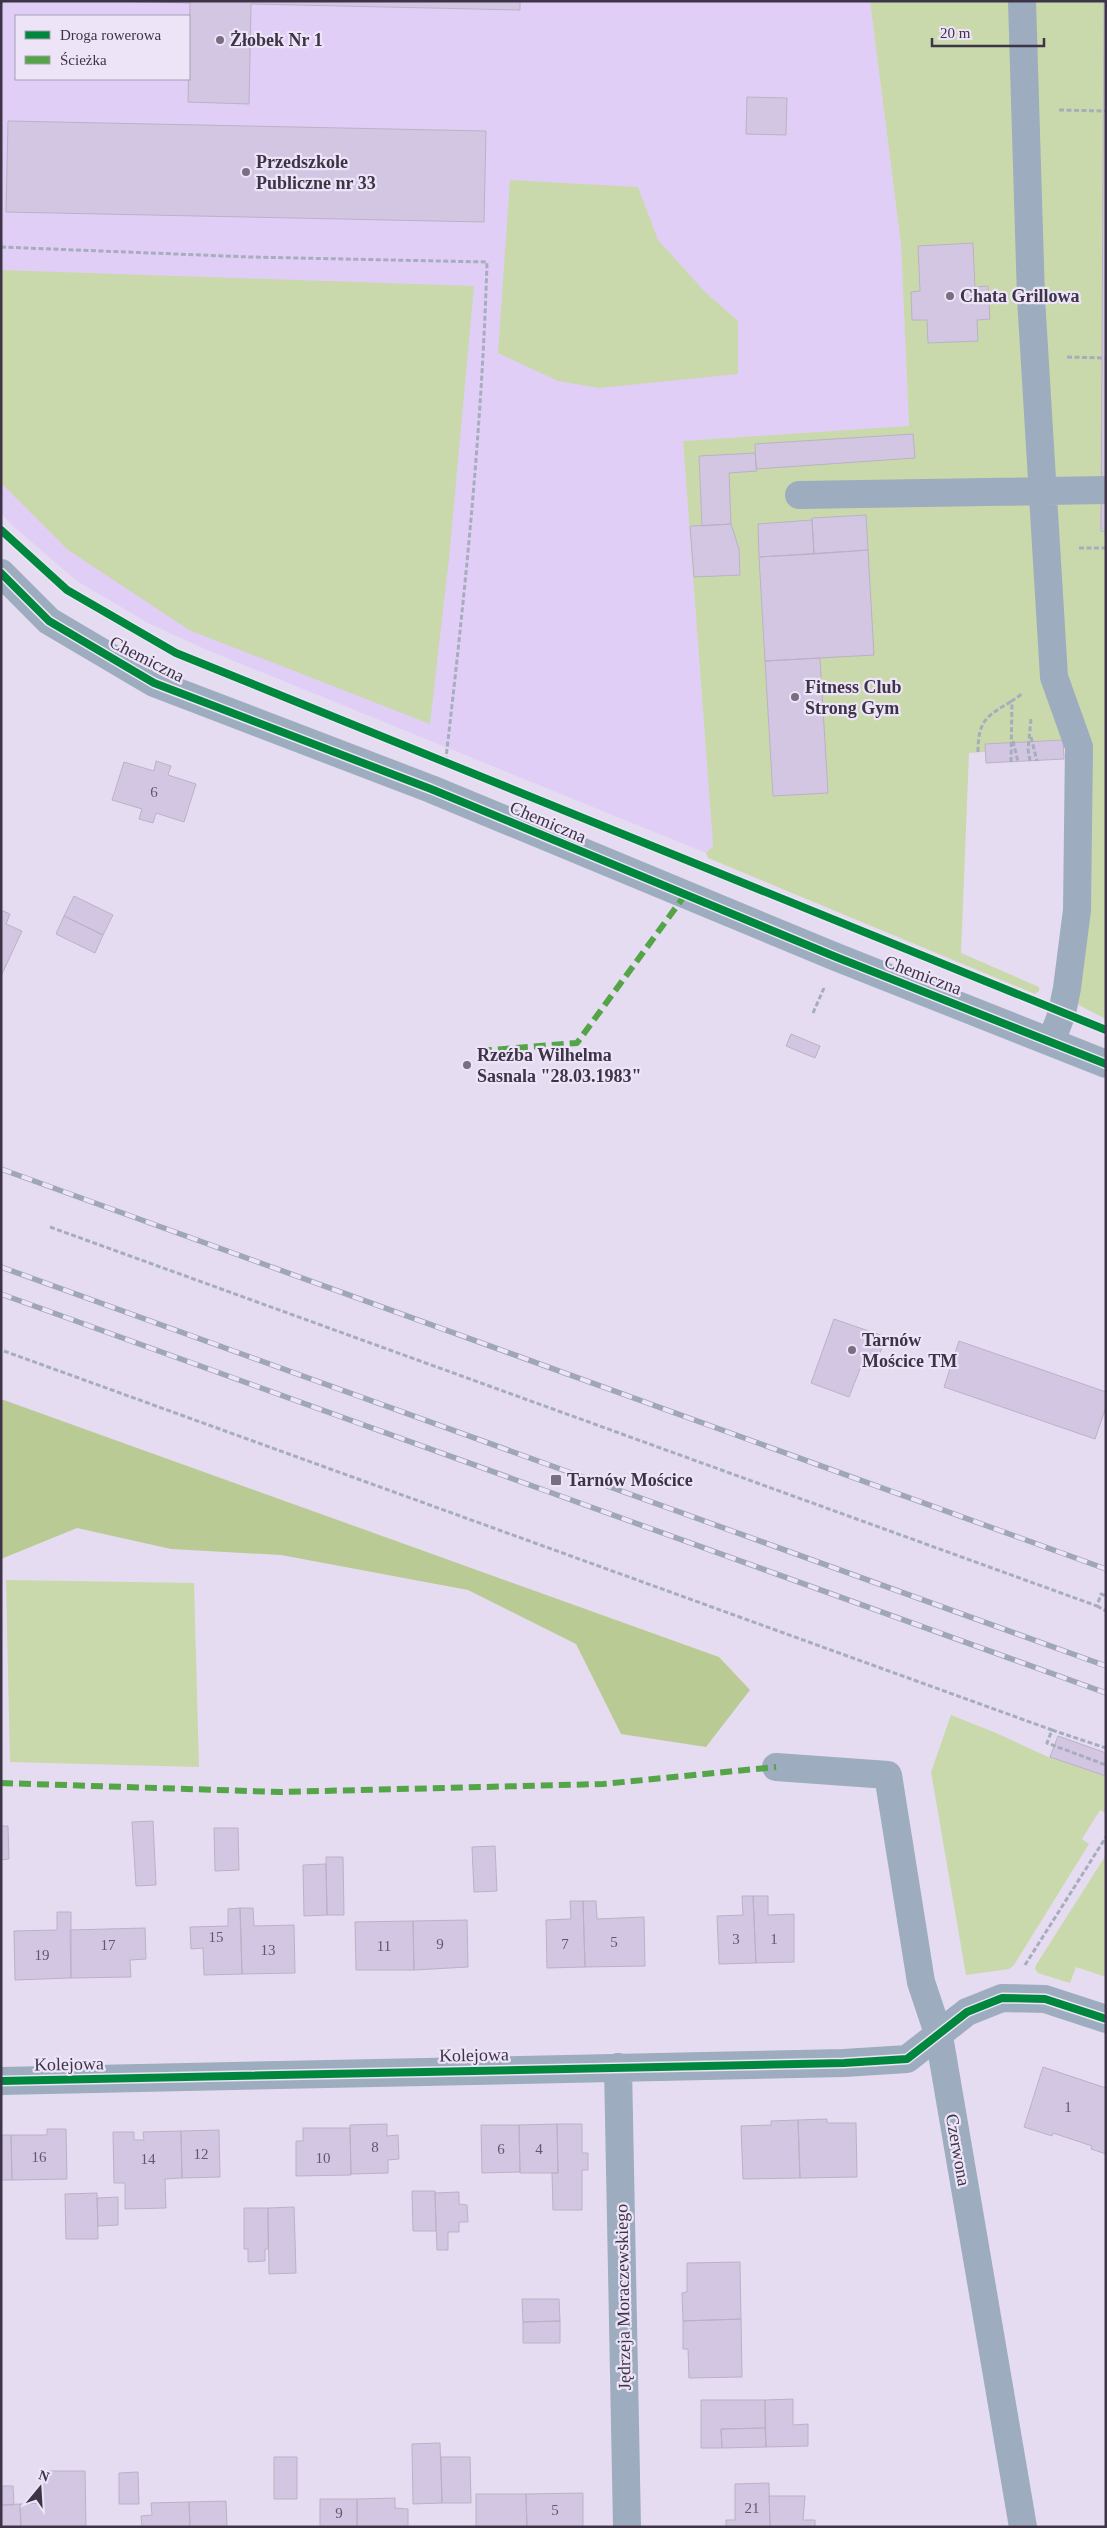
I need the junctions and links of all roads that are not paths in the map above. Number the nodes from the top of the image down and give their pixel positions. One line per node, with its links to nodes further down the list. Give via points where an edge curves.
1 (1022, 1): 3 (street)
2 (1106, 490): 3 (street)
3 (1041, 491): 4 (street); 6 (street, via 1054,677 1079,747 1077,910 1067,988)
4 (800, 495)
5 (1, 573): 6 (street, Chemiczna, via 49,621 154,683 431,789 836,958)
6 (1051, 1042): 7 (street, Chemiczna)
7 (1106, 1064)
8 (776, 1767): 10 (street, Czerwona, via 888,1775 921,1982)
9 (1106, 2019): 10 (street, Kolejowa, via 1045,1999 1002,1998 967,2012)
10 (939, 2036): 11 (street, Kolejowa, via 907,2059); 14 (street, Czerwona)
11 (618, 2067): 12 (street, Kolejowa); 13 (street, Jędrzeja Moraczewskiego)
12 (1, 2081)
13 (627, 2527)
14 (1023, 2527)

